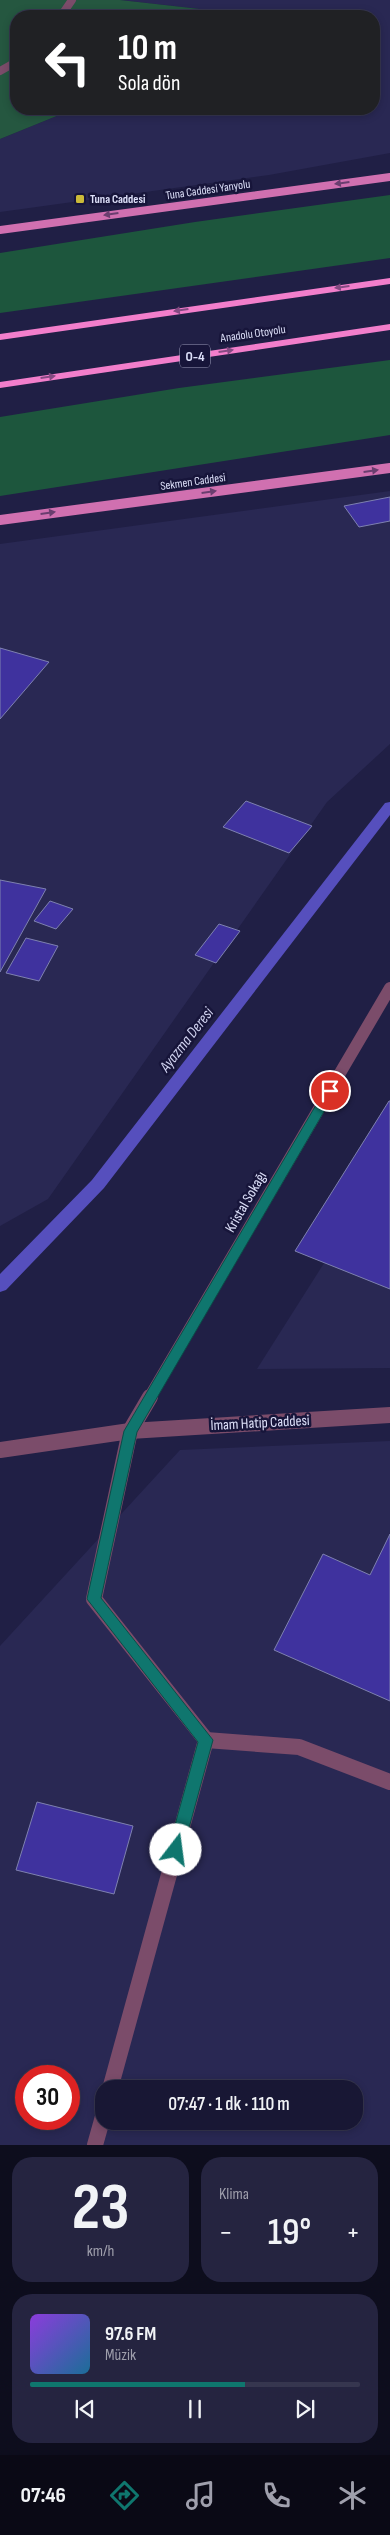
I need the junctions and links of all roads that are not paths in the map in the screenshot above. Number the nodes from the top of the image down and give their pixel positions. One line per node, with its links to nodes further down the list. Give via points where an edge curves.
1 (390, 177): 2 (main road, Tuna Caddesi Yanyolu, one-way to 2)
2 (0, 230)
3 (390, 281): 5 (highway, one-way to 5)
4 (390, 327): 6 (highway, Anadolu Otoyolu / O-4, one-way to 4)
5 (0, 337)
6 (0, 384)
7 (390, 468): 8 (main road, Sekmen Caddesi, one-way to 7)
8 (0, 520)
9 (390, 988): 11 (street, Kristal Sokağı)
10 (390, 1415): 11 (street, İmam Hatip Caddesi)
11 (130, 1431): 12 (street, İmam Hatip Caddesi); 13 (street, Kristal Sokağı, via 94,1599)
12 (0, 1450)
13 (206, 1740): 14 (street, via 299,1747); 15 (street)
14 (390, 1782)
15 (112, 2080)
16 (99, 2130): 17 (street)
17 (95, 2145)

